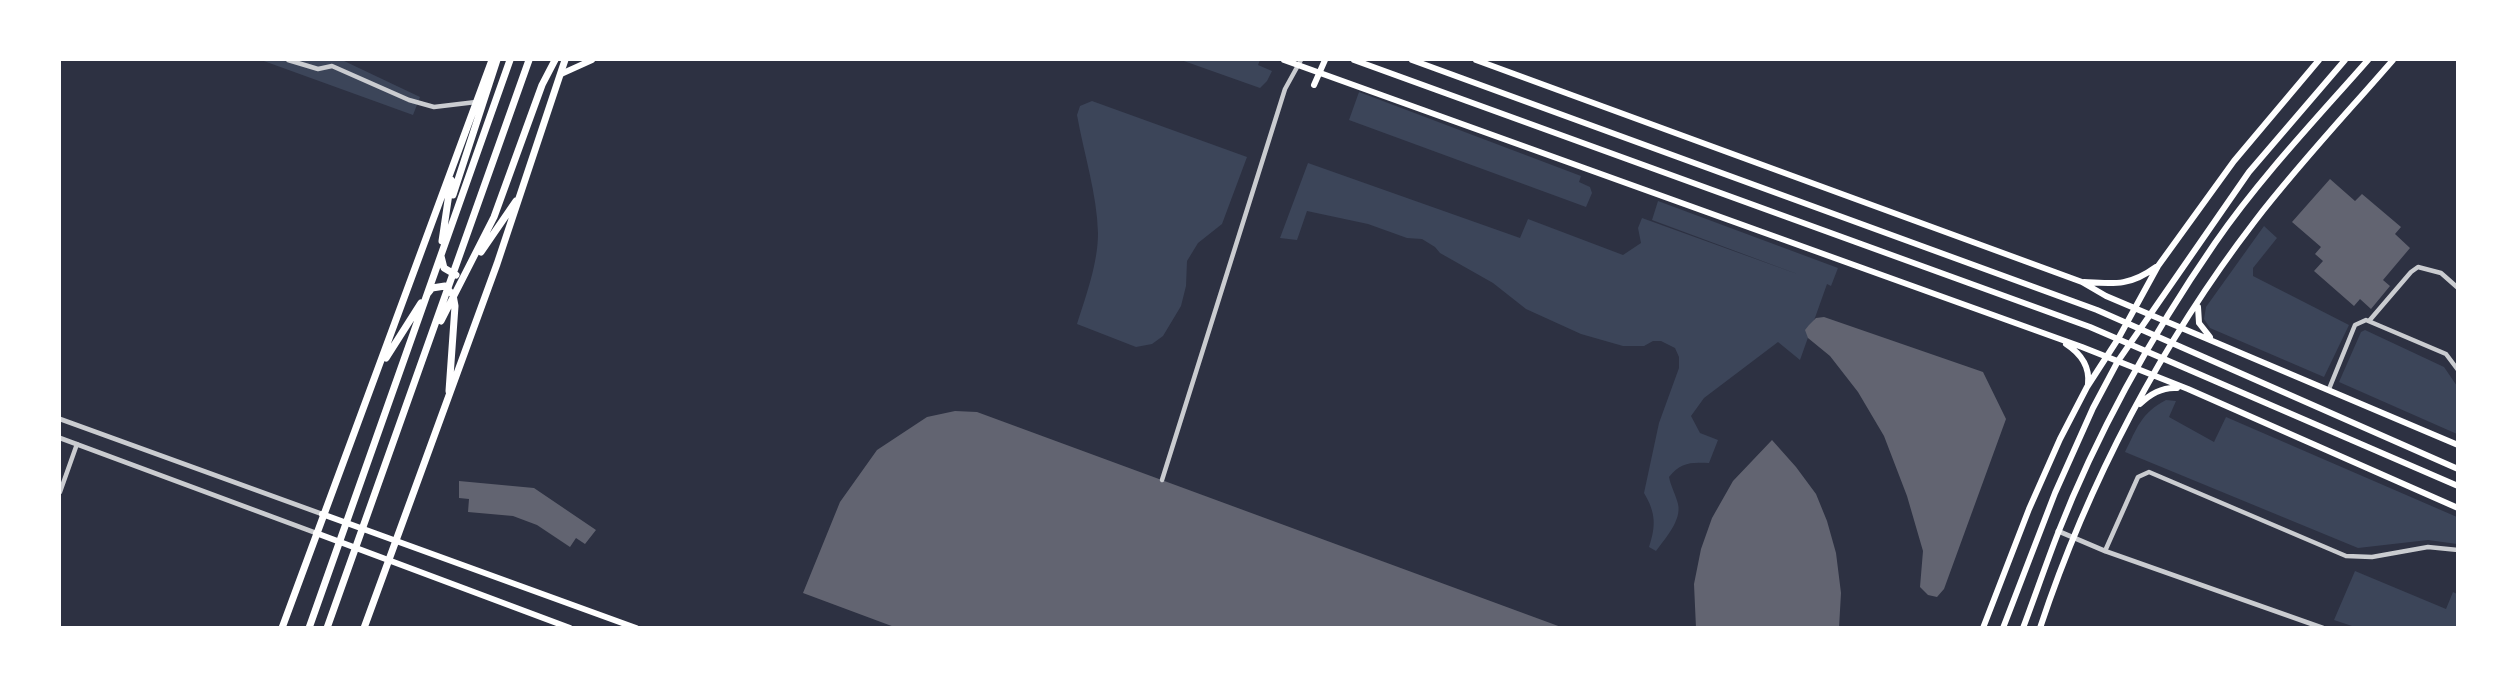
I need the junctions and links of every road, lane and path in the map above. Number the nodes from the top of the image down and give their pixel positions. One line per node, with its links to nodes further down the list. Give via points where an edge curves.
1 (288, 60): 19 (street, via 318,69)
2 (489, 60): 23 (highway)
3 (497, 60): 27 (highway, via 458,173)
4 (510, 60): 27 (highway)
5 (529, 60): 44 (highway)
6 (555, 60): 44 (highway, via 494,218)
7 (565, 60): 21 (highway)
8 (592, 60): 21 (main road)
9 (1284, 60): 18 (main road)
10 (1325, 60): 20 (main road)
11 (1354, 60): 40 (main road)
12 (1412, 60): 35 (main road)
13 (1476, 60): 28 (main road)
14 (2319, 60): 26 (main road, via 2234,162)
15 (2345, 60): 32 (main road, via 2249,172)
16 (2368, 60): 33 (main road, via 2250,198)
17 (2393, 60): 30 (main road, via 2255,220)
18 (1299, 62): 20 (main road); 63 (street, via 1285,89)
19 (332, 63): 23 (street, via 434,107)
20 (1319, 72): 22 (main road); 38 (main road)
21 (561, 74): 25 (highway)
22 (1314, 85)
23 (476, 102): 24 (highway)
24 (453, 166): 25 (highway, via 440,255 443,268 452,275 469,270); 51 (highway)
25 (523, 191): 56 (highway)
26 (2158, 266): 28 (main road, via 2126,283); 31 (main road)
27 (432, 278): 76 (highway)
28 (2082, 282): 31 (main road)
29 (2458, 288): 34 (street, via 2441,273 2418,267)
30 (2199, 302): 36 (main road); 43 (main road, via 2201,328)
31 (2135, 309): 32 (main road); 35 (main road)
32 (2148, 313): 33 (main road); 37 (main road)
33 (2166, 320): 36 (main road); 39 (main road)
34 (2369, 321): 50 (street, via 2446,354); 55 (street, via 2355,326)
35 (2127, 323): 37 (main road); 40 (main road)
36 (2182, 327): 41 (main road); 43 (main road)
37 (2139, 329): 39 (main road); 42 (main road)
38 (2052, 336): 46 (main road); 53 (main road, via 2081,357)
39 (2155, 336): 41 (main road); 45 (main road)
40 (2118, 339): 42 (main road); 46 (main road)
41 (2172, 343): 47 (main road); 62 (main road)
42 (2130, 344): 45 (main road); 48 (main road)
43 (2223, 345): 55 (main road)
44 (428, 347): 77 (highway)
45 (2147, 351): 47 (main road); 49 (main road)
46 (2107, 357): 48 (main road); 53 (main road)
47 (2164, 358): 52 (main road); 64 (main road)
48 (2118, 361): 49 (main road); 82 (main road, via 2055,493)
49 (2137, 369): 52 (main road); 68 (main road)
50 (2458, 370)
51 (377, 372): 56 (highway, via 432,288 445,286 455,306); 67 (highway)
52 (2154, 376): 54 (main road); 57 (main road)
53 (2087, 387): 81 (main road, via 2029,509)
54 (2188, 389): 57 (main road, via 2164,389); 66 (main road)
55 (2329, 389): 61 (main road)
56 (448, 402): 71 (highway)
57 (2136, 408): 70 (main road)
58 (60, 419): 67 (street)
59 (60, 438): 60 (street)
60 (77, 444): 65 (street); 69 (street)
61 (2458, 445)
62 (2458, 469)
63 (1162, 480)
64 (2458, 486)
65 (60, 492)
66 (2458, 508)
67 (323, 514): 69 (highway); 71 (main road)
68 (2058, 531): 70 (street); 83 (main road)
69 (316, 533): 74 (main road); 75 (highway)
70 (2073, 537): 73 (street); 84 (main road)
71 (396, 540): 74 (highway); 80 (main road)
72 (2458, 550): 73 (street, via 2428,547 2372,557 2346,556 2149,472 2138,477)
73 (2105, 551): 85 (street)
74 (390, 560): 78 (highway); 79 (main road)
75 (282, 628)
76 (309, 628)
77 (327, 628)
78 (363, 628)
79 (570, 628)
80 (636, 628)
81 (1983, 628)
82 (2003, 628)
83 (2023, 628)
84 (2040, 628)
85 (2322, 628)

